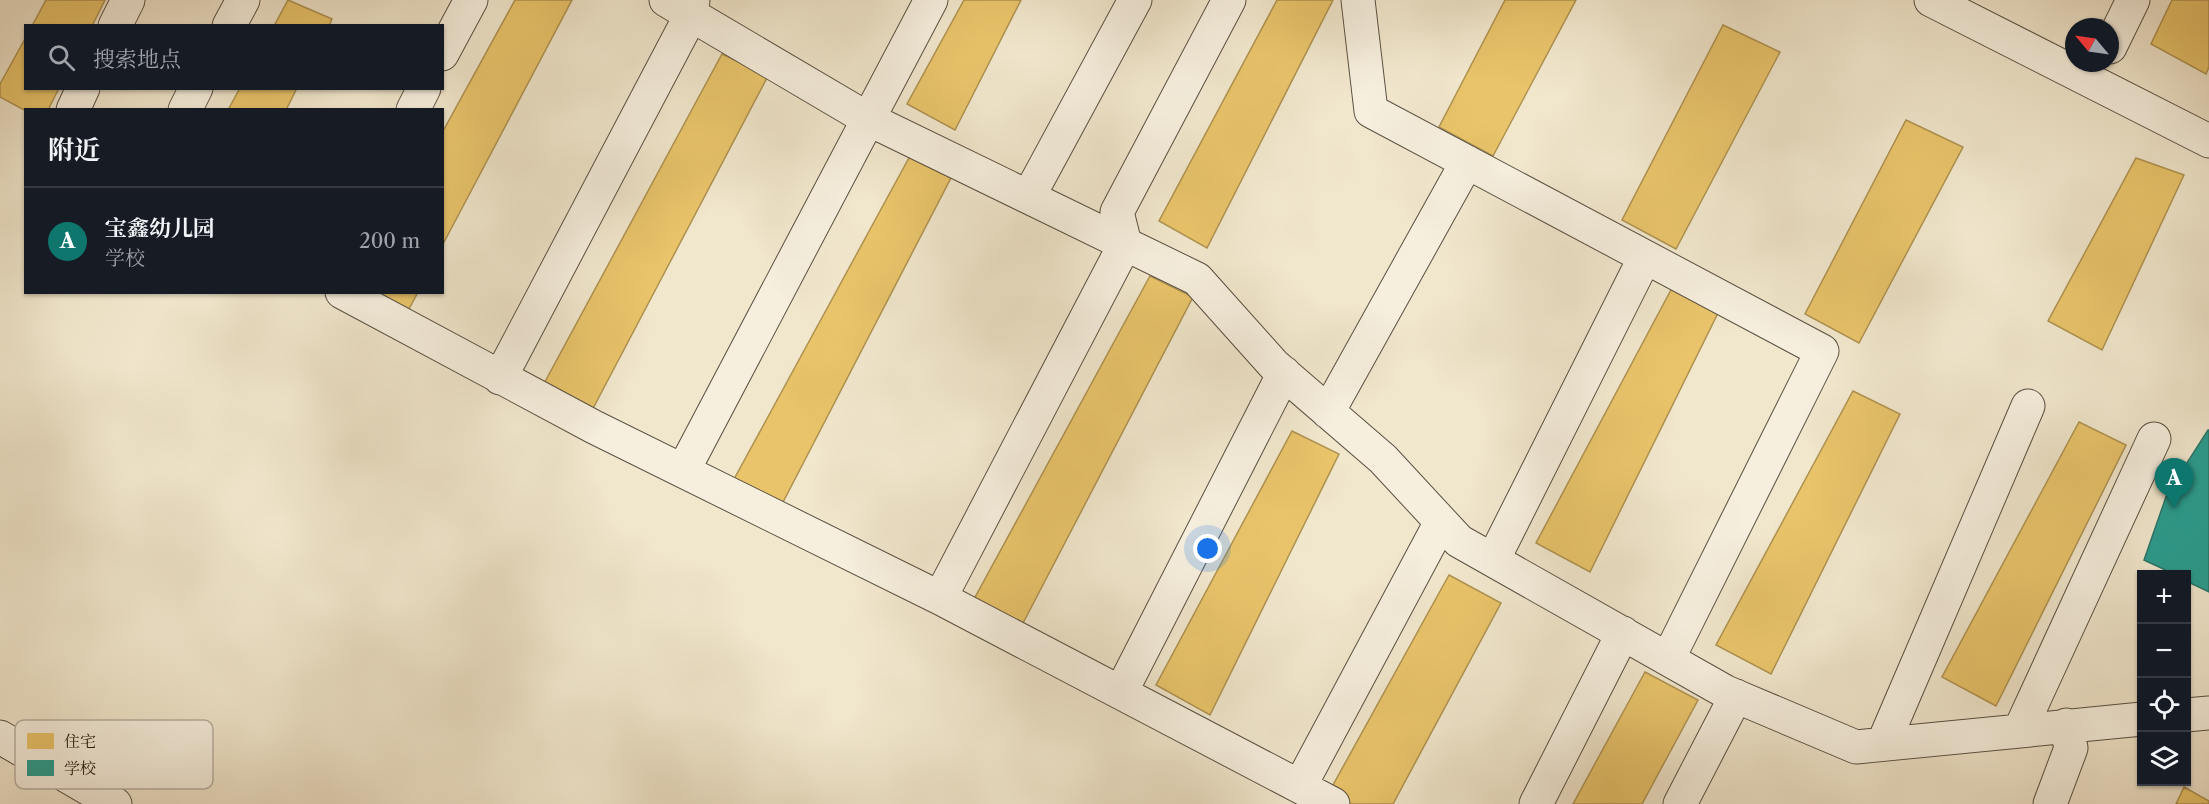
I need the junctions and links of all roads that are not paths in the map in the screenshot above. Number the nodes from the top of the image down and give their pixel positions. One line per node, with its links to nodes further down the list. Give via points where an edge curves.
1 (128, 0): 11 (street)
2 (243, 0): 12 (street)
3 (471, 0): 14 (street)
4 (931, 0): 23 (street)
5 (1135, 0): 26 (street)
6 (1229, 0): 27 (street, via 1117,212)
7 (1358, 0): 25 (street, via 1371,111)
8 (1931, 0): 15 (street)
9 (2133, 0): 13 (street)
10 (683, 5): 23 (street); 31 (street)
11 (116, 24)
12 (230, 24)
13 (2119, 29)
14 (444, 50)
15 (2065, 58)
16 (2097, 72): 24 (street)
17 (82, 90): 20 (street)
18 (195, 90): 21 (street)
19 (423, 90): 22 (street)
20 (74, 108)
21 (186, 108)
22 (414, 108)
23 (868, 119): 26 (street); 35 (street)
24 (2209, 141)
25 (1467, 162): 28 (street); 33 (street)
26 (1029, 196): 27 (street)
27 (1125, 244): 30 (street, via 1197,279); 38 (street)
28 (1645, 257): 37 (street); 40 (street, via 1822,351)
29 (346, 294): 31 (street)
30 (1284, 373): 33 (street); 41 (street)
31 (500, 378): 35 (street)
32 (2028, 406): 49 (street)
33 (1328, 412): 36 (street, via 1383,459)
34 (2154, 439): 47 (street)
35 (683, 471): 38 (street)
36 (1442, 522): 37 (street, via 1460,541); 51 (street)
37 (1492, 560): 39 (street)
38 (940, 598): 41 (street)
39 (1623, 633): 40 (street); 55 (street)
40 (1668, 659): 42 (street)
41 (1121, 692): 51 (street)
42 (1736, 696): 49 (street, via 1856,747); 56 (street)
43 (2209, 713): 44 (street)
44 (2191, 715)
45 (2137, 719): 46 (street)
46 (2066, 726): 47 (street); 57 (street, via 2071,748)
47 (2020, 730): 49 (street)
48 (0, 737): 50 (street)
49 (1883, 744)
50 (15, 746)
51 (1300, 786): 54 (street)
52 (89, 789): 53 (street)
53 (115, 804)
54 (1333, 804)
55 (1536, 804)
56 (1680, 804)
57 (2050, 804)

